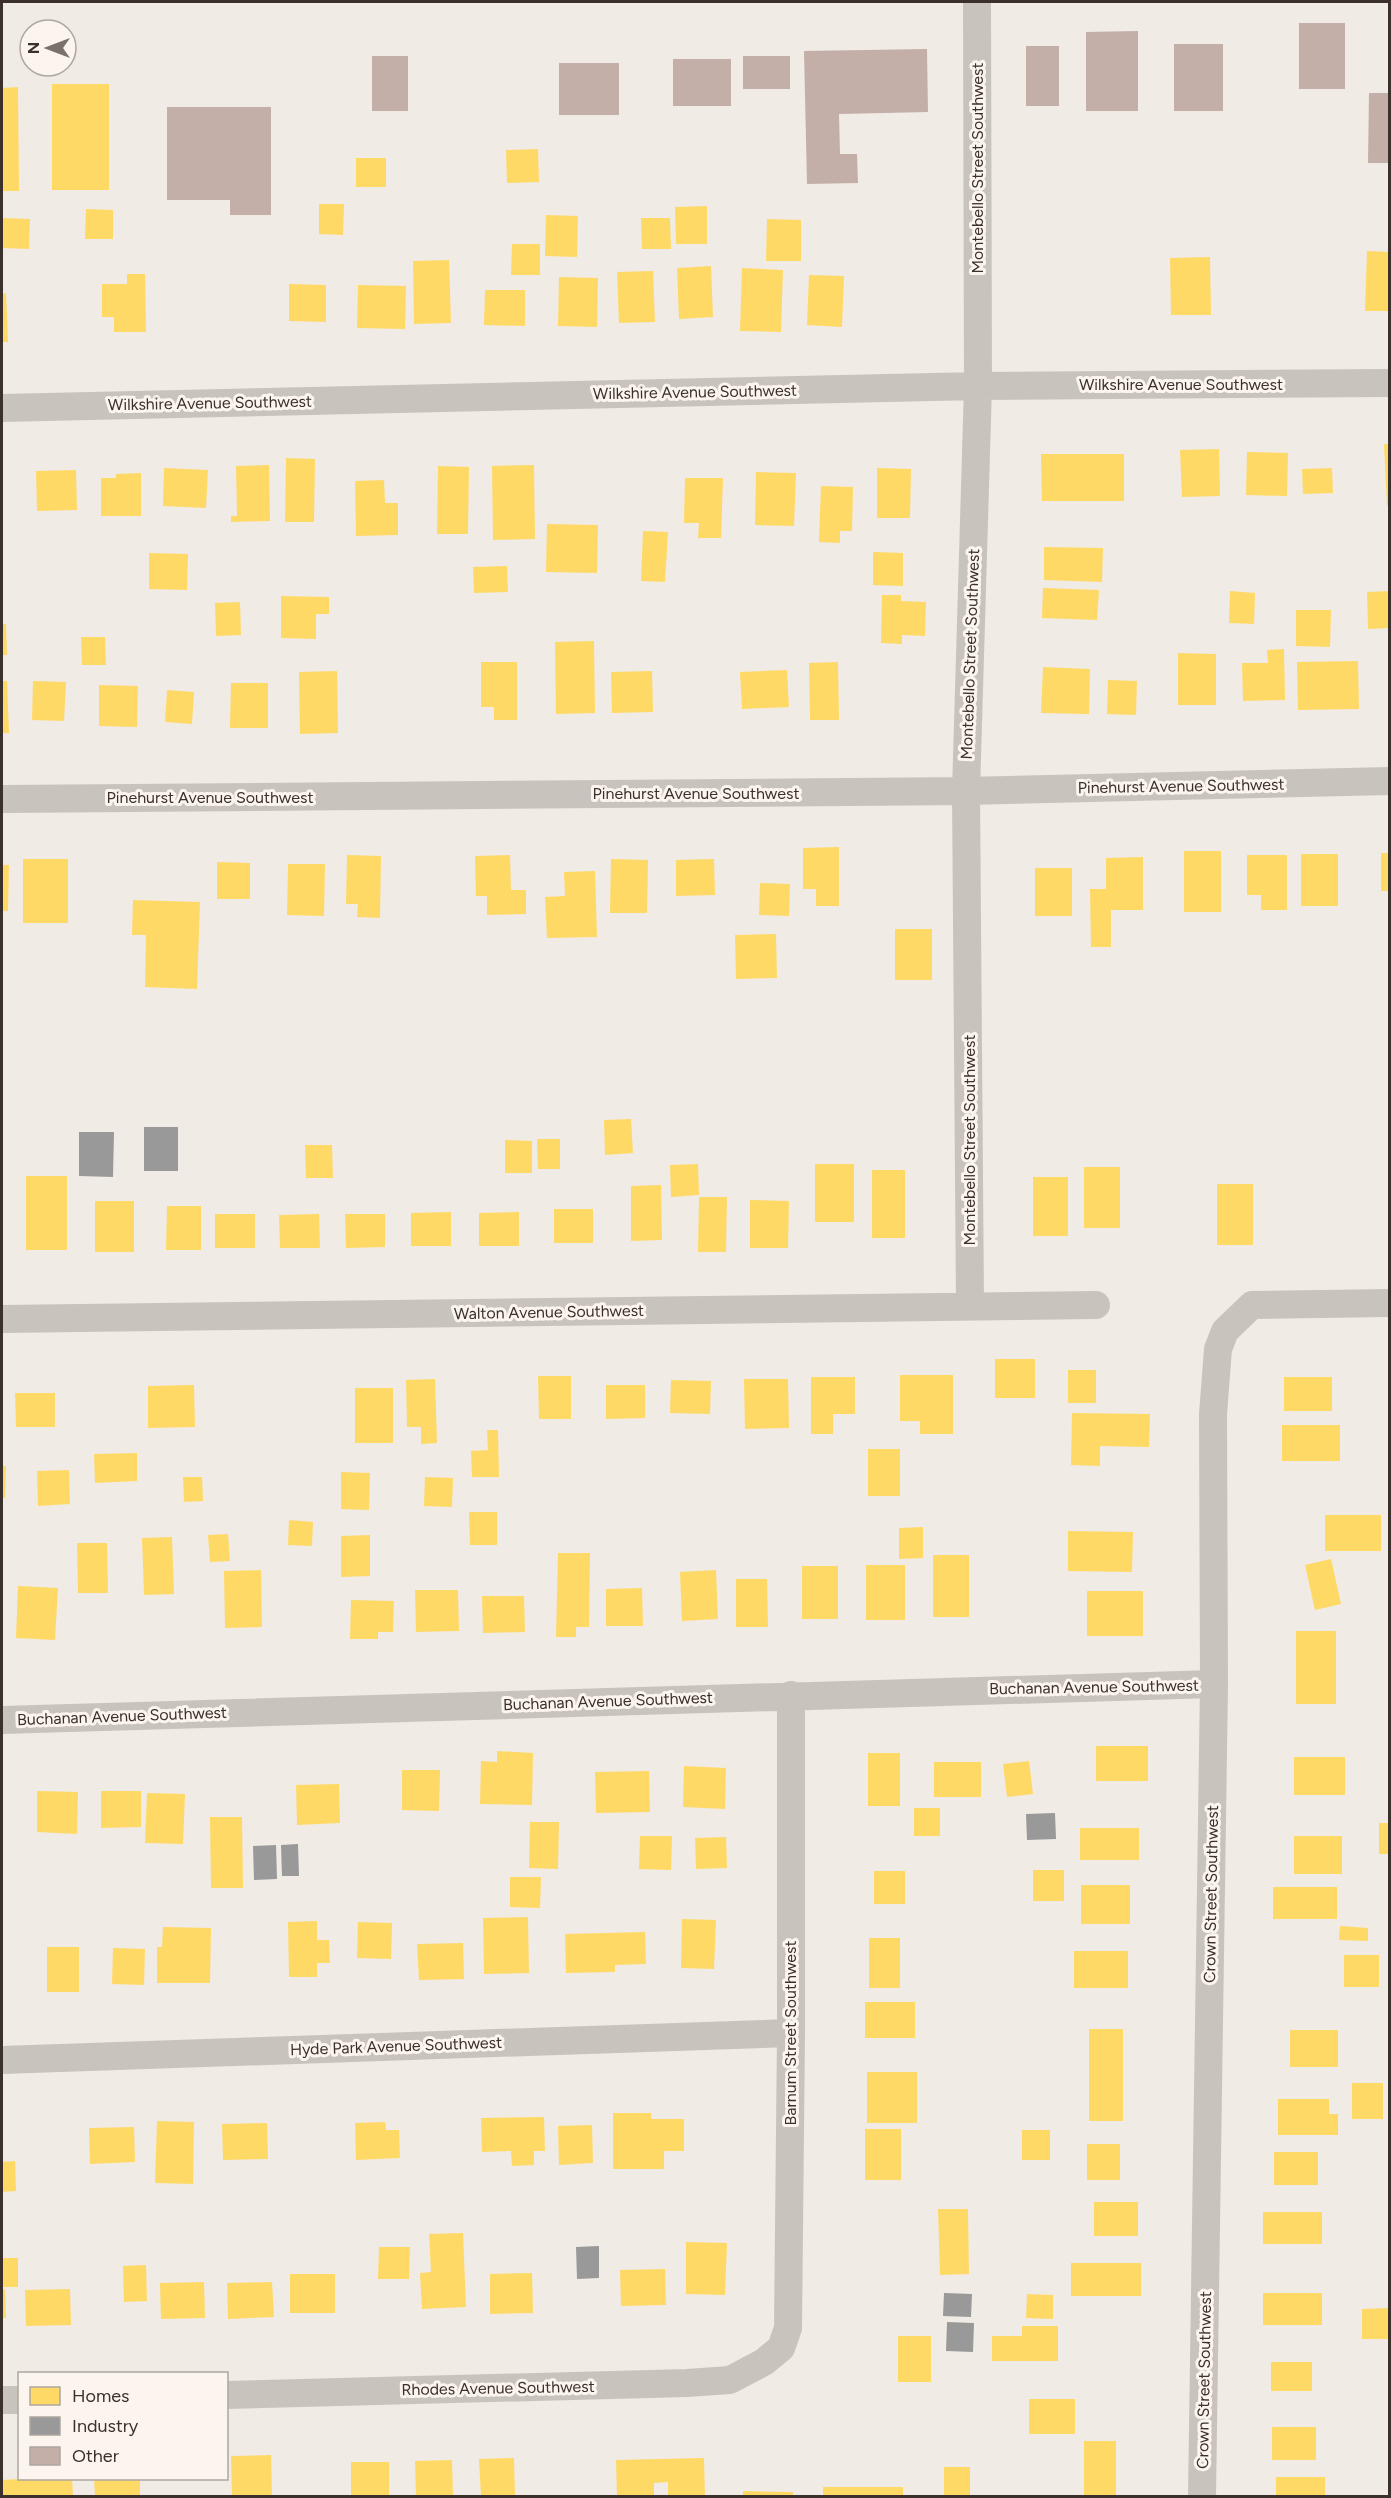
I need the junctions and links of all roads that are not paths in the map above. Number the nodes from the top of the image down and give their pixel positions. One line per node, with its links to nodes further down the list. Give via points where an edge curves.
1 (977, 2): 3 (street, Montebello Street Southwest)
2 (1389, 383): 3 (street, Wilkshire Avenue Southwest)
3 (978, 386): 4 (street, Wilkshire Avenue Southwest); 6 (street, Montebello Street Southwest)
4 (2, 408)
5 (1389, 781): 6 (street, Pinehurst Avenue Southwest)
6 (966, 791): 7 (street, Pinehurst Avenue Southwest); 10 (street, Montebello Street Southwest)
7 (2, 799)
8 (1389, 1303): 12 (street, Crown Street Southwest, via 1252,1305 1225,1331 1218,1349 1213,1414)
9 (1096, 1305): 10 (street, Walton Avenue Southwest)
10 (970, 1306): 11 (street, Walton Avenue Southwest)
11 (2, 1319)
12 (1214, 1684): 13 (street, Buchanan Avenue Southwest); 21 (street, Crown Street Southwest)
13 (791, 1695): 14 (street, Buchanan Avenue Southwest); 15 (street, Barnum Street Southwest)
14 (2, 1720)
15 (791, 2032): 16 (street, Hyde Park Avenue Southwest); 17 (street, Barnum Street Southwest, via 788,2328 782,2348)
16 (2, 2060)
17 (764, 2362): 18 (street, Rhodes Avenue Southwest, via 730,2380 687,2383)
18 (228, 2394)
19 (2, 2400): 20 (street)
20 (18, 2400)
21 (1202, 2496)

